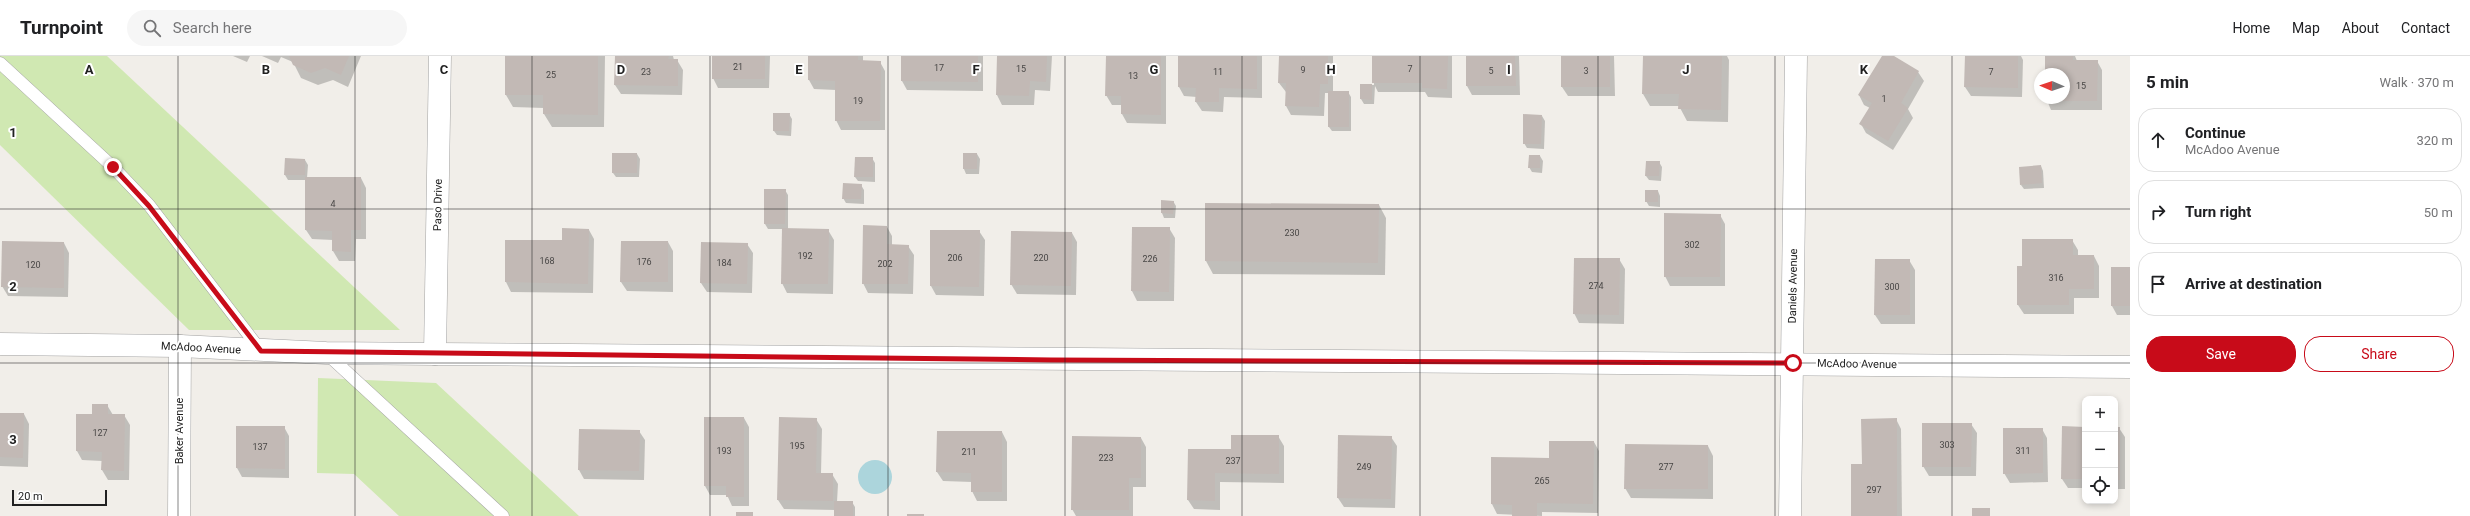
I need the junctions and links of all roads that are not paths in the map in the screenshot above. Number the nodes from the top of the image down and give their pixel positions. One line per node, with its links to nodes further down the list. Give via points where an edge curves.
1 (440, 56): 8 (street, Paso Drive)
2 (1796, 56): 9 (street, Daniels Avenue)
3 (0, 63): 6 (lane, via 113,167 149,206)
4 (0, 344): 5 (street, McAdoo Avenue)
5 (180, 346): 6 (street, McAdoo Avenue); 11 (street, Baker Avenue)
6 (261, 351): 7 (street, McAdoo Avenue)
7 (326, 353): 8 (street, McAdoo Avenue); 12 (lane)
8 (436, 354): 9 (street, McAdoo Avenue, via 1035,360)
9 (1793, 363): 10 (street, McAdoo Avenue); 13 (street, Daniels Avenue)
10 (2130, 367)
11 (179, 516)
12 (503, 516)
13 (1790, 516)

